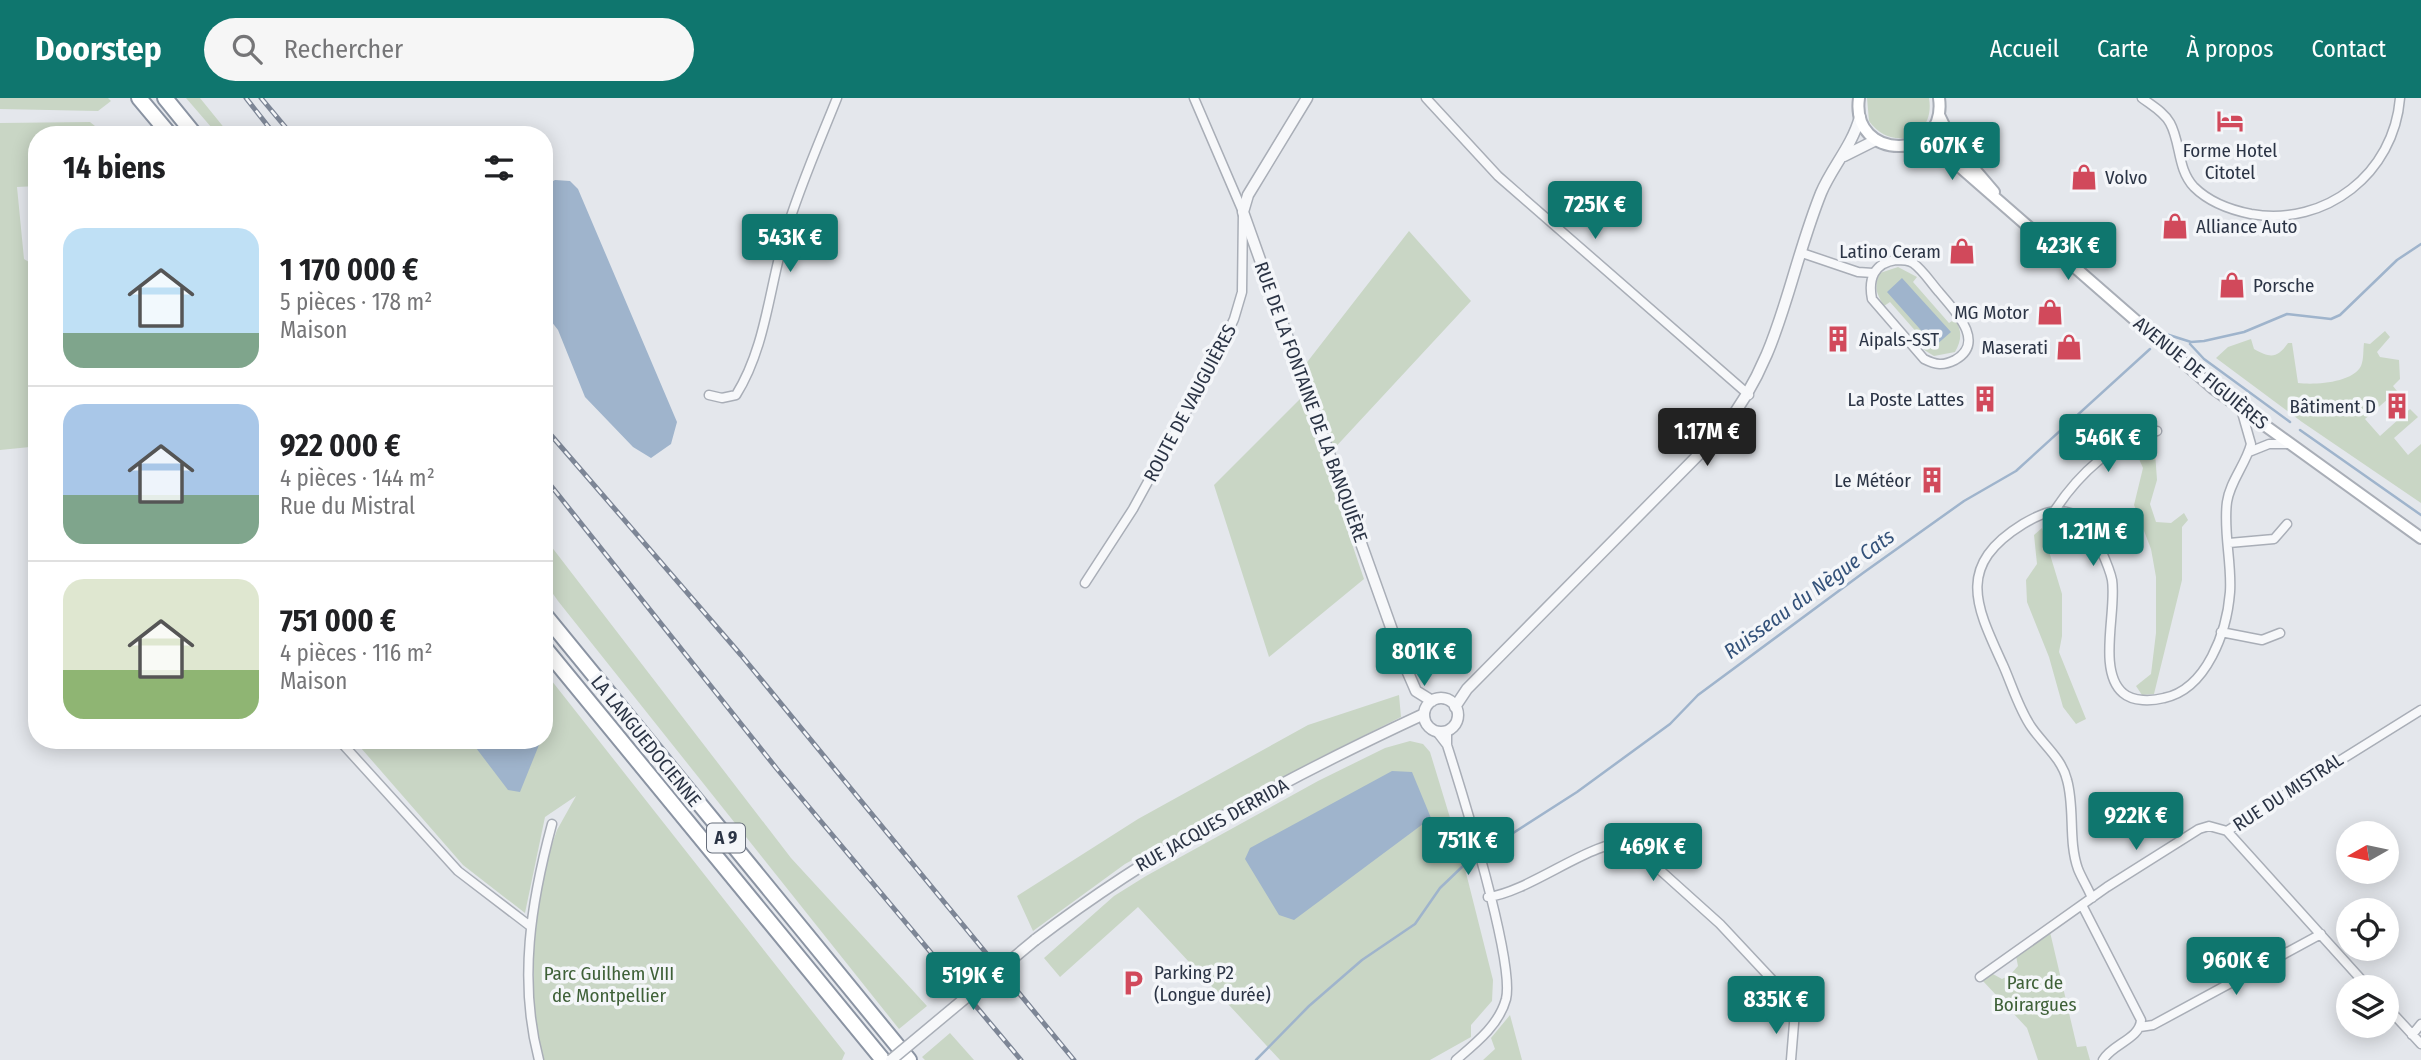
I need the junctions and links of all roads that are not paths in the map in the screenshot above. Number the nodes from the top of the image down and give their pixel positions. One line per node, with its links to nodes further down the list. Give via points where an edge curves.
1 (139, 98): 13 (highway)
2 (164, 98): 14 (highway)
3 (836, 98): 22 (street, via 784,237 763,328 745,380 736,395)
4 (1194, 98): 19 (street, RUE DE LA FONTAINE DE LA BANQUIÈRE)
5 (1307, 98): 19 (street, ROUTE DE VAUGUIÈRES)
6 (1426, 98): 23 (street, via 1498,176)
7 (1859, 98): 12 (main road)
8 (1939, 98): 11 (main road)
9 (2142, 98): 10 (street, via 2170,124 2185,173 2195,187 2239,212 2273,216 2323,206 2365,178 2394,132)
10 (2400, 98)
11 (1939, 115): 16 (main road, via 1934,127); 18 (main road, AVENUE DE FIGUIÈRES, via 1953,144)
12 (1860, 117): 15 (main road); 17 (street)
13 (162, 126)
14 (187, 126)
15 (1876, 140): 16 (main road, via 1888,146); 17 (street)
16 (1915, 144): 18 (main road, AVENUE DE FIGUIÈRES, via 1952,161)
17 (1844, 156): 20 (street, via 1822,193)
18 (1996, 197): 24 (main road, AVENUE DE FIGUIÈRES, via 2160,343)
19 (1242, 212): 34 (street, ROUTE DE VAUGUIÈRES, via 1242,292 1234,319 1133,509); 39 (street, RUE DE LA FONTAINE DE LA BANQUIÈRE, via 1403,661 1416,691)
20 (1802, 253): 21 (street); 23 (street)
21 (1873, 273): 21 (street, via 1872,299 1924,359 1947,365 1968,348 1963,320 1912,263 1890,261)
22 (709, 395)
23 (1749, 395): 40 (street, via 1720,433)
24 (2241, 408): 26 (main road, AVENUE DE FIGUIÈRES); 27 (street, via 2250,434)
25 (2157, 431): 28 (street, via 2132,436 2072,484)
26 (2289, 444): 27 (street, via 2269,443); 29 (main road, AVENUE DE FIGUIÈRES)
27 (2249, 452): 33 (street, via 2227,503)
28 (2055, 510): 36 (street, via 2085,522 2112,577 2110,657 2123,694 2150,700 2181,691 2201,675); 49 (street, via 2019,527 1991,550 1978,578 1977,600 2031,726 2067,779 2077,868)
29 (2383, 510): 31 (main road, AVENUE DE FIGUIÈRES); 32 (main road, AVENUE DE FIGUIÈRES)
30 (2287, 524): 33 (street, via 2274,539)
31 (2421, 531)
32 (2421, 538)
33 (2229, 543): 36 (street, via 2230,594)
34 (1084, 583)
35 (553, 625): 63 (highway, LA LANGUEDOCIENNE / A 9)
36 (2221, 632): 37 (street, via 2262,640)
37 (2280, 633)
38 (553, 658): 61 (highway, LA LANGUEDOCIENNE / A 9)
39 (1432, 701): 40 (street); 42 (street)
40 (1451, 703): 44 (street, via 1456,723)
41 (2421, 710): 47 (street, RUE DU MISTRAL)
42 (1424, 714): 43 (street, RUE JACQUES DERRIDA); 44 (street)
43 (1399, 726): 44 (street, RUE JACQUES DERRIDA); 62 (street, RUE JACQUES DERRIDA, bridge, via 1232,812 1097,892)
44 (1437, 730): 48 (street, via 1447,745)
45 (347, 749): 51 (street, via 458,871)
46 (552, 824): 51 (street)
47 (2227, 831): 49 (street, RUE DU MISTRAL, via 2209,826 2199,829); 52 (street)
48 (1488, 897): 64 (street, via 1507,968 1506,998 1481,1038); 65 (street, via 1514,892 1612,842 1631,844 1720,924 1792,1001 1796,1011)
49 (2092, 898): 50 (street, RUE DU MISTRAL)
50 (2082, 905): 54 (street, RUE DU MISTRAL); 57 (street, via 2137,1011)
51 (530, 926): 60 (street, via 529,1016)
52 (2321, 934): 53 (street); 57 (street, via 2153,1025)
53 (2357, 975)
54 (1980, 977)
55 (2399, 1020): 58 (street)
56 (2421, 1024): 58 (street)
57 (2140, 1027): 66 (street)
58 (2412, 1035): 59 (street)
59 (2421, 1044)
60 (539, 1060)
61 (883, 1060)
62 (891, 1060)
63 (909, 1060)
64 (1457, 1060)
65 (1791, 1060)
66 (2103, 1060)

